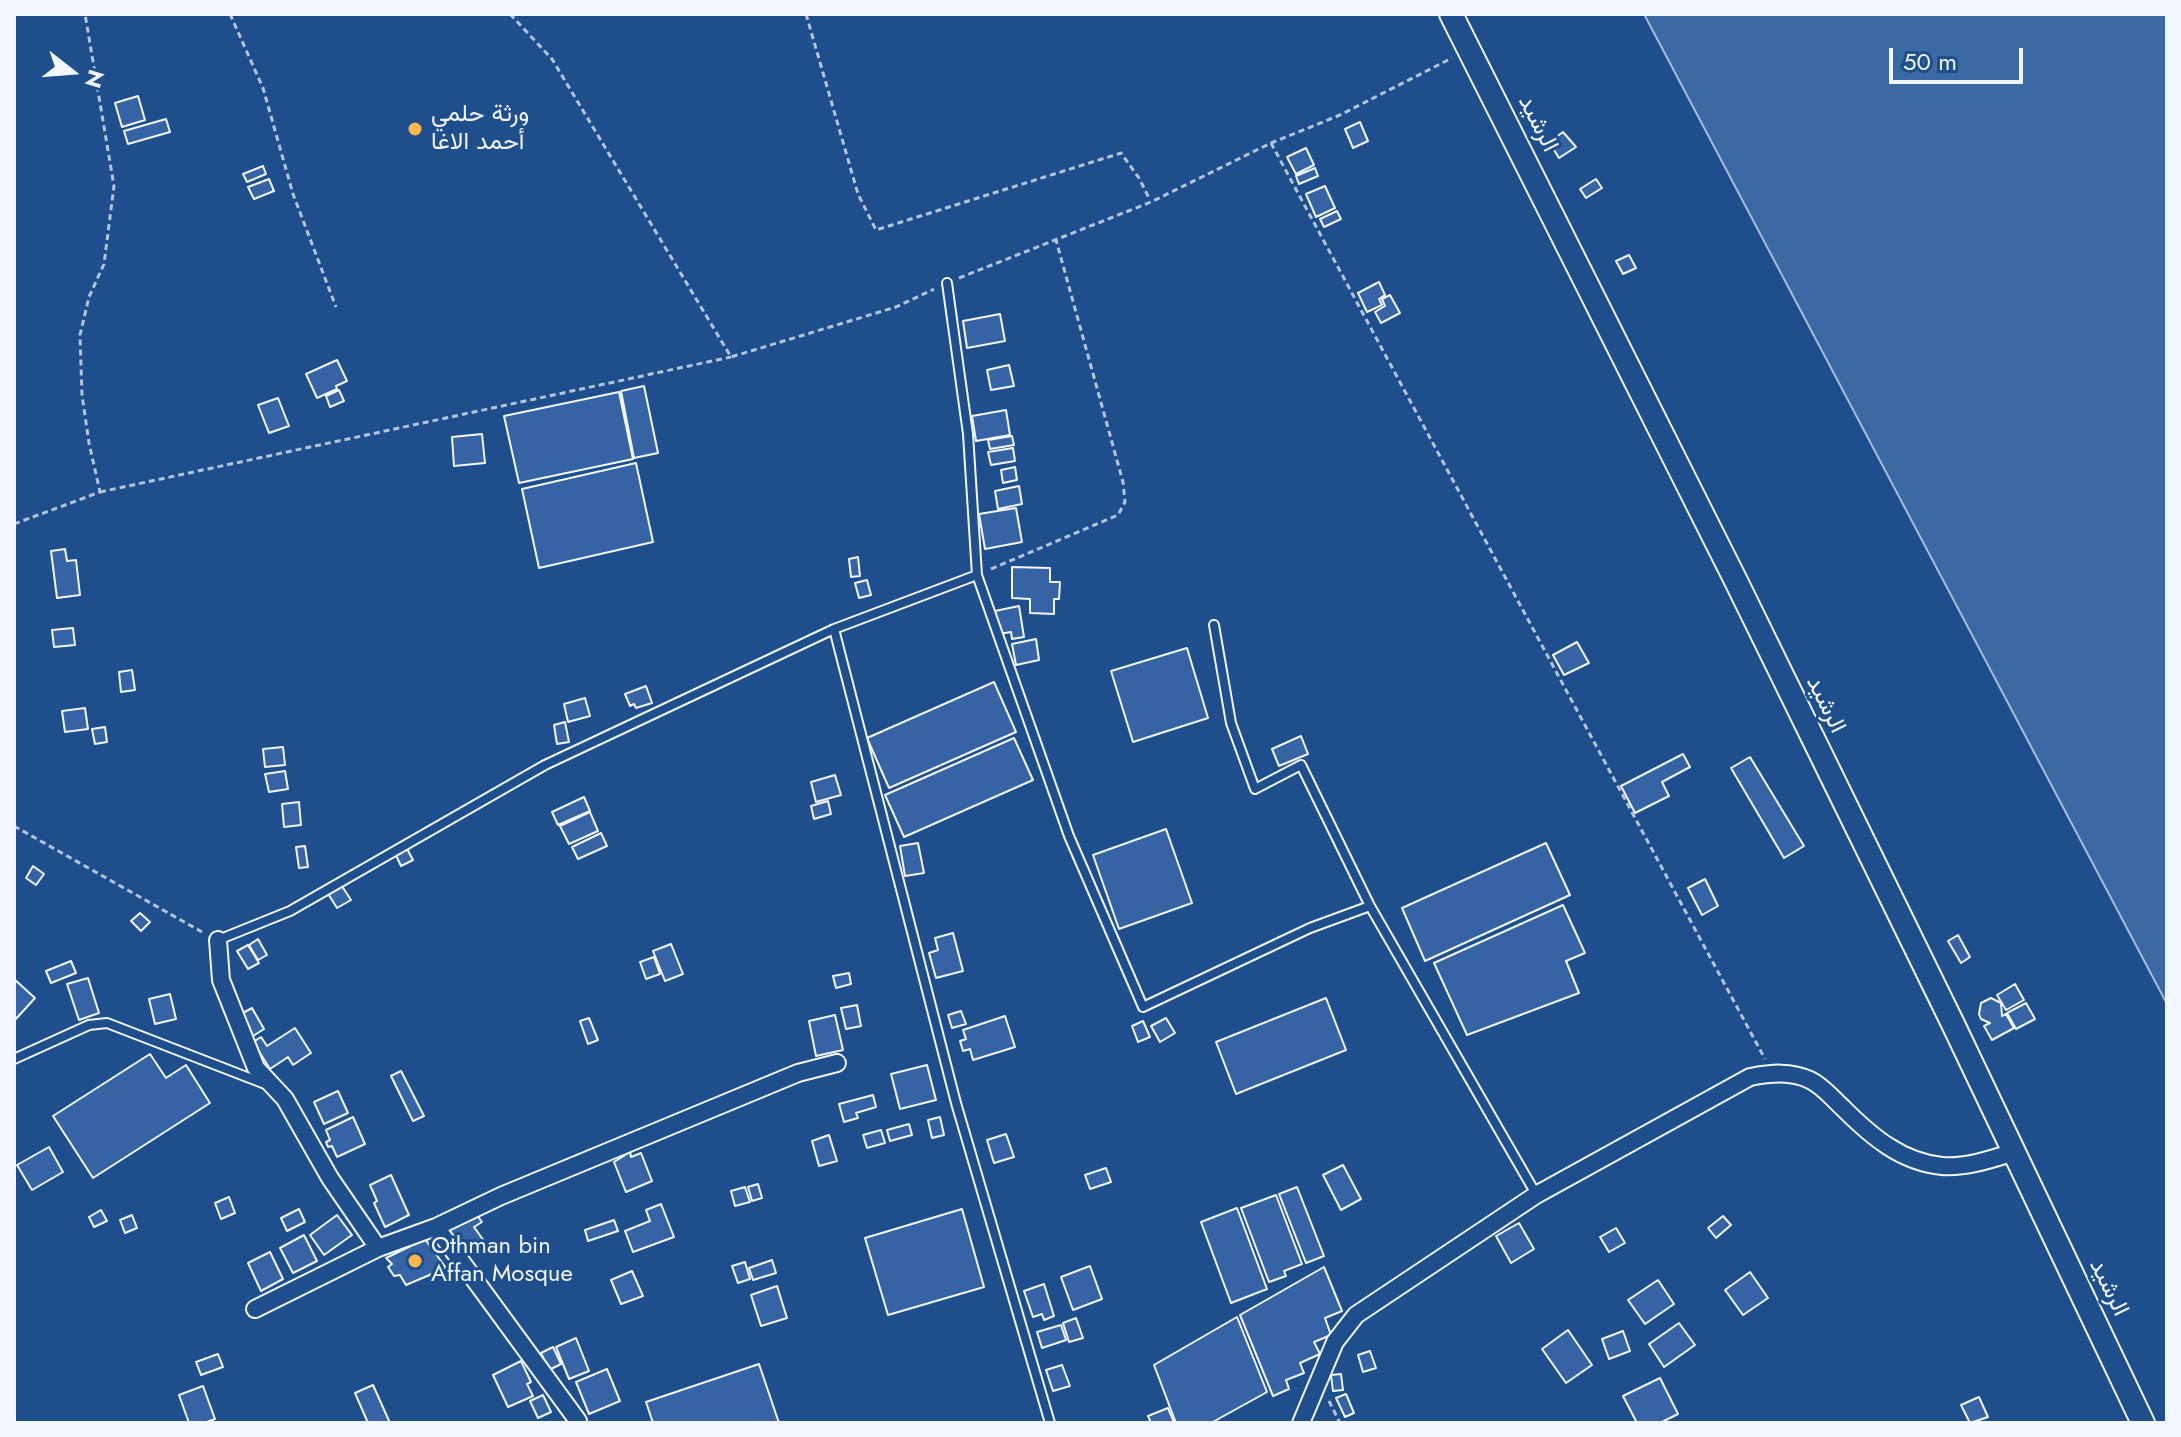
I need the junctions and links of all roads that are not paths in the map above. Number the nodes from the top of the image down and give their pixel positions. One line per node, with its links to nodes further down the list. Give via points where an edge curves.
1 (1451, 14): 11 (main road, الرشيد, via 1724,555)
2 (947, 283): 3 (lane, via 968,434)
3 (977, 575): 5 (lane); 6 (lane, via 1069,836 1143,1007 1310,928)
4 (1214, 625): 6 (lane, via 1231,723 1255,789 1301,765)
5 (834, 629): 7 (lane, via 545,765 290,911); 17 (lane, via 956,1103)
6 (1370, 906): 12 (lane)
7 (218, 940): 10 (street, via 221,980 256,1068)
8 (14, 1059): 10 (lane, via 89,1025 107,1023)
9 (837, 1063): 13 (street, via 798,1073)
10 (272, 1088): 14 (street, via 285,1099)
11 (2014, 1152): 12 (street, via 1944,1166 1920,1162 1870,1134 1813,1081 1772,1072 1750,1077); 19 (main road, الرشيد)
12 (1536, 1195): 18 (street, via 1356,1315 1335,1342)
13 (436, 1227): 14 (street); 16 (street)
14 (378, 1248): 15 (street)
15 (255, 1309)
16 (581, 1422)
17 (1050, 1423)
18 (1301, 1423)
19 (2143, 1423)

